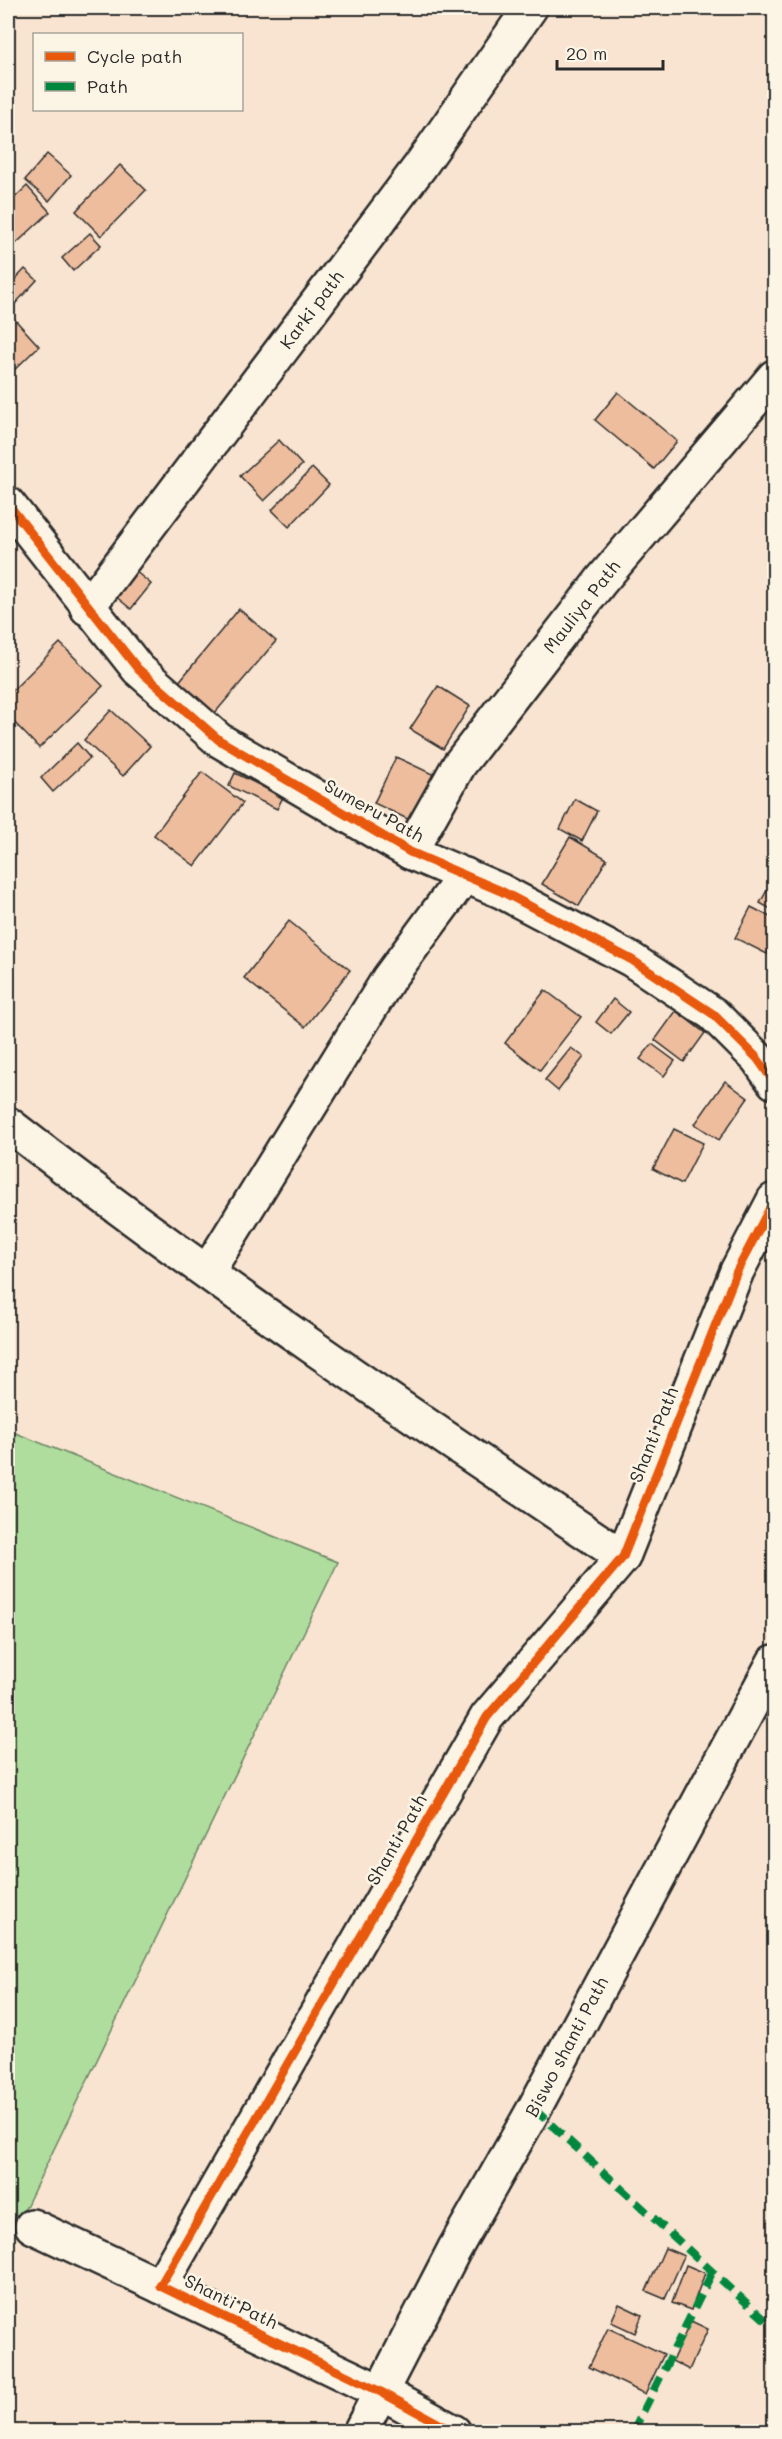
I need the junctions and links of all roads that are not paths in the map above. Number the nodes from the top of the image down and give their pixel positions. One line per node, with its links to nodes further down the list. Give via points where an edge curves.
1 (530, 8): 4 (street, Karki path, via 421,165)
2 (774, 377): 5 (street, Mauliya Path, via 594,590 459,765)
3 (8, 504): 4 (street, Sumeru Path)
4 (87, 608): 5 (street, Sumeru Path, via 138,669 219,740)
5 (410, 852): 6 (street, Sumeru Path)
6 (465, 876): 7 (street, Sumeru Path, via 632,960 713,1014 757,1058); 10 (street, via 388,978)
7 (774, 1082)
8 (8, 1124): 10 (street, via 84,1184)
9 (774, 1200): 11 (street, Shanti Path, via 737,1271)
10 (208, 1271): 11 (street, via 394,1405)
11 (623, 1557): 14 (street, Shanti Path, via 487,1717)
12 (774, 1662): 15 (street, Biswo shanti Path, via 454,2250)
13 (32, 2226): 14 (street)
14 (160, 2286): 15 (street, Shanti Path)
15 (381, 2392): 16 (street, Biswo shanti Path); 17 (street, Shanti Path)
16 (360, 2432)
17 (454, 2432)

